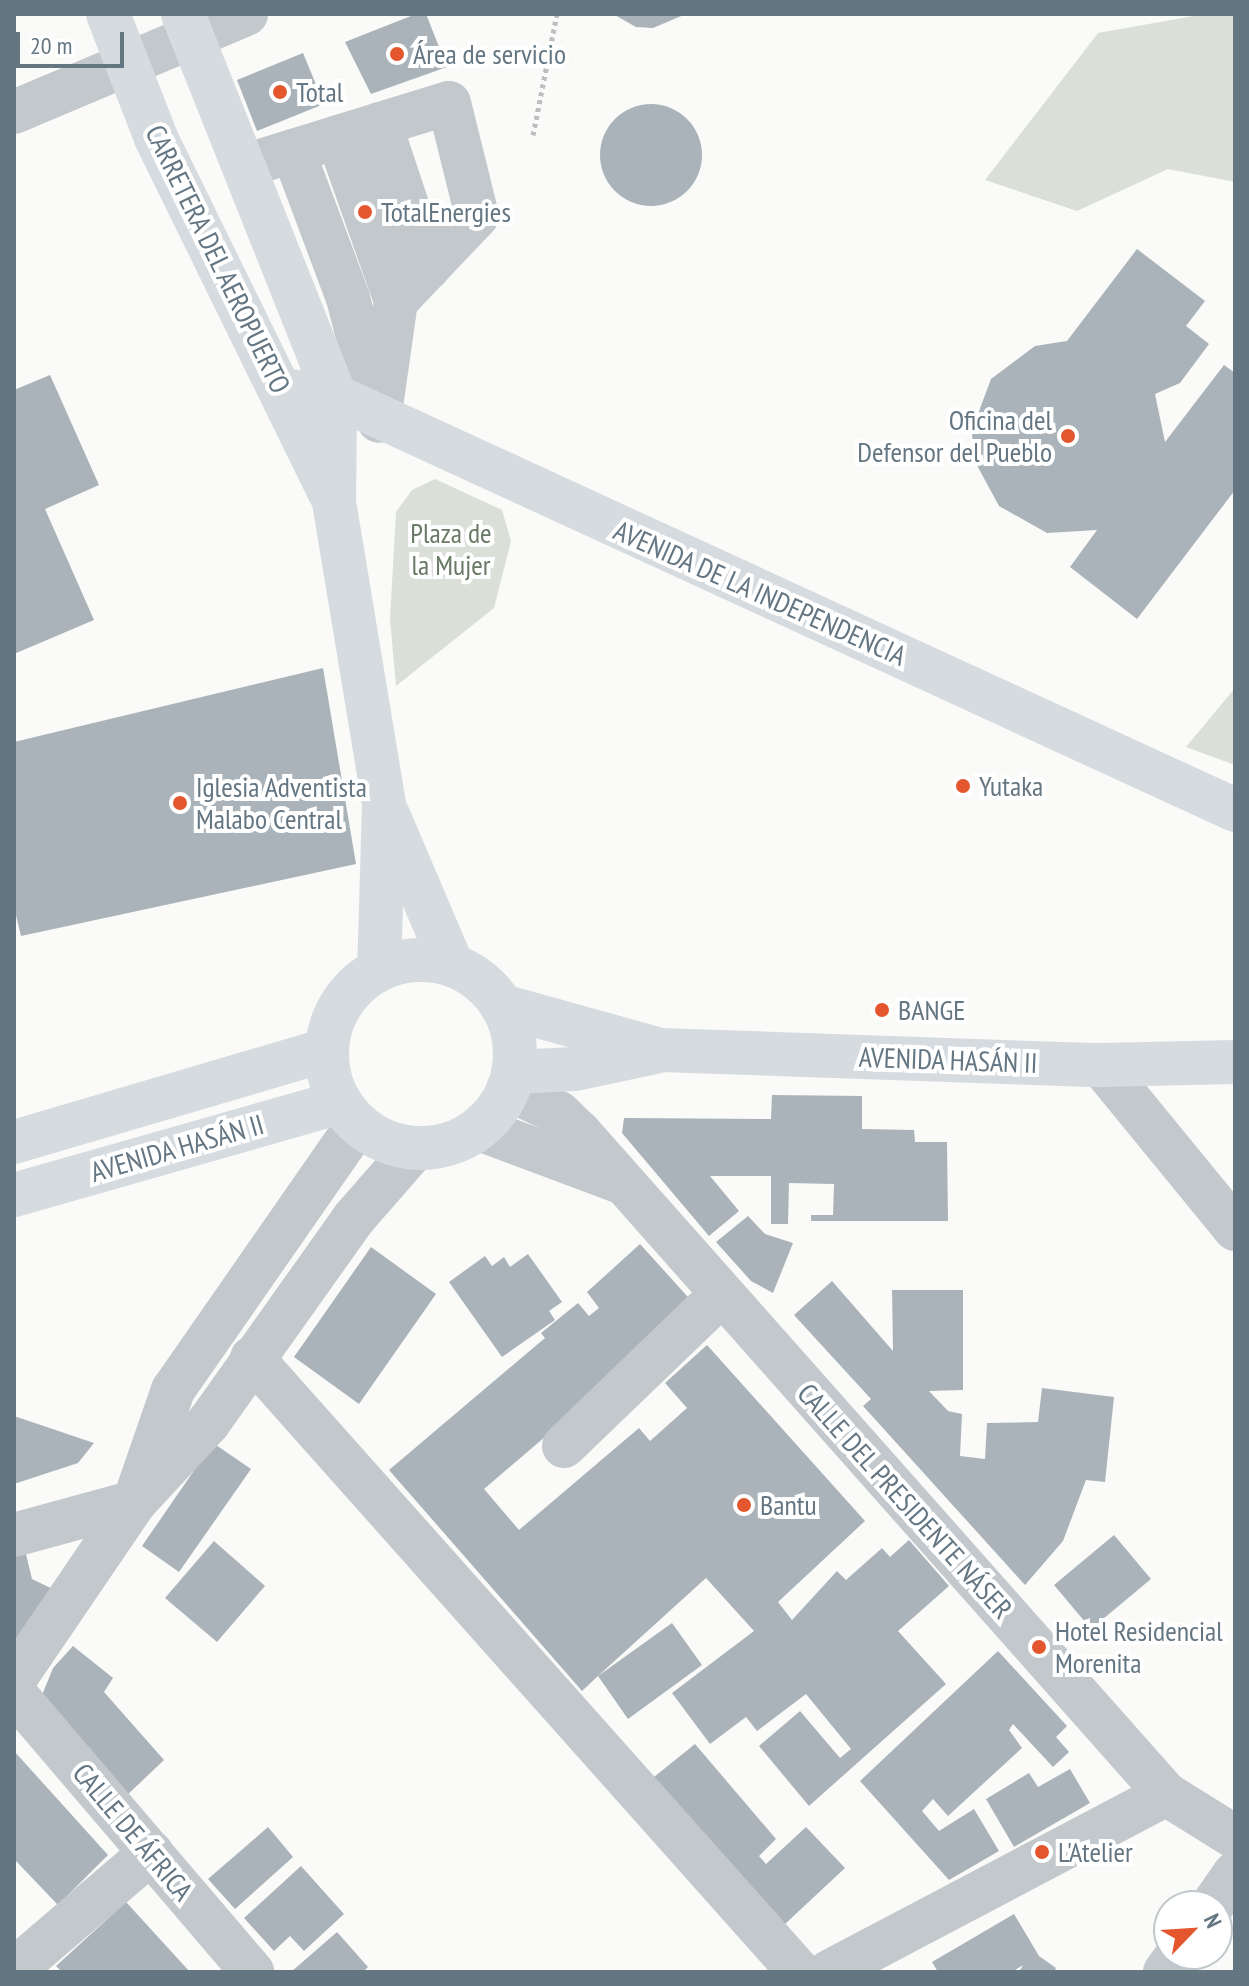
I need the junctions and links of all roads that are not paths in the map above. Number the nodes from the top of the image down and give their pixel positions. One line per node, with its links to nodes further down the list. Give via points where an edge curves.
1 (108, 14): 4 (main road, CARRETERA DEL AEROPUERTO)
2 (246, 14): 3 (street)
3 (189, 26): 4 (street); 9 (main road, CARRETERA DEL AEROPUERTO)
4 (130, 66): 5 (street); 12 (main road, CARRETERA DEL AEROPUERTO, via 156,138)
5 (14, 112)
6 (380, 124): 7 (street); 10 (street); 10 (street, via 449,103 477,216)
7 (338, 137): 8 (street); 11 (street)
8 (293, 151): 9 (street); 14 (street, via 348,298)
9 (244, 166): 13 (main road, CARRETERA DEL AEROPUERTO)
10 (428, 268): 11 (street)
11 (396, 301): 14 (street)
12 (282, 390): 13 (main road, AVENIDA DE LA INDEPENDENCIA); 15 (main road, CARRETERA DEL AEROPUERTO)
13 (335, 396): 14 (main road, AVENIDA DE LA INDEPENDENCIA); 15 (main road, CARRETERA DEL AEROPUERTO)
14 (379, 421): 17 (main road, AVENIDA DE LA INDEPENDENCIA)
15 (334, 502): 16 (main road, CARRETERA DEL AEROPUERTO)
16 (384, 805): 18 (main road, CARRETERA DEL AEROPUERTO); 19 (main road, CARRETERA DEL AEROPUERTO)
17 (1235, 810)
18 (452, 965): 19 (main road, via 415,961); 20 (main road, via 471,974)
19 (379, 969): 21 (main road, via 342,1002)
20 (502, 1006): 22 (main road, AVENIDA HASÁN II); 25 (main road, via 513,1038)
21 (327, 1050): 26 (main road); 28 (main road, AVENIDA HASÁN II)
22 (661, 1050): 24 (main road, AVENIDA HASÁN II); 25 (main road, AVENIDA HASÁN II)
23 (1235, 1062): 24 (main road, AVENIDA HASÁN II)
24 (1101, 1065): 32 (street)
25 (511, 1081): 27 (main road); 30 (street, CALLE DEL PRESIDENTE NÁSER, via 559,1113)
26 (349, 1113): 29 (main road, via 394,1144); 31 (main road, AVENIDA HASÁN II); 36 (street, via 173,1390)
27 (479, 1129): 29 (main road, via 448,1144); 30 (street, CALLE DEL PRESIDENTE NÁSER)
28 (14, 1142)
29 (415, 1148): 34 (street, via 354,1218)
30 (623, 1183): 33 (street, CALLE DEL PRESIDENTE NÁSER)
31 (14, 1195)
32 (1235, 1229)
33 (721, 1295): 35 (street); 40 (street, CALLE DEL PRESIDENTE NÁSER)
34 (252, 1358): 36 (street, via 209,1422); 47 (street)
35 (564, 1446)
36 (135, 1502): 37 (street); 38 (street)
37 (14, 1535)
38 (14, 1680)
39 (14, 1693): 42 (street, CALLE DE ÁFRICA)
40 (1166, 1794): 41 (street, CALLE DEL PRESIDENTE NÁSER); 48 (street)
41 (1235, 1837)
42 (151, 1853): 45 (street); 46 (street, CALLE DE ÁFRICA)
43 (1235, 1873): 44 (street)
44 (1223, 1890)
45 (22, 1963)
46 (252, 1972)
47 (799, 1972)
48 (829, 1972)

